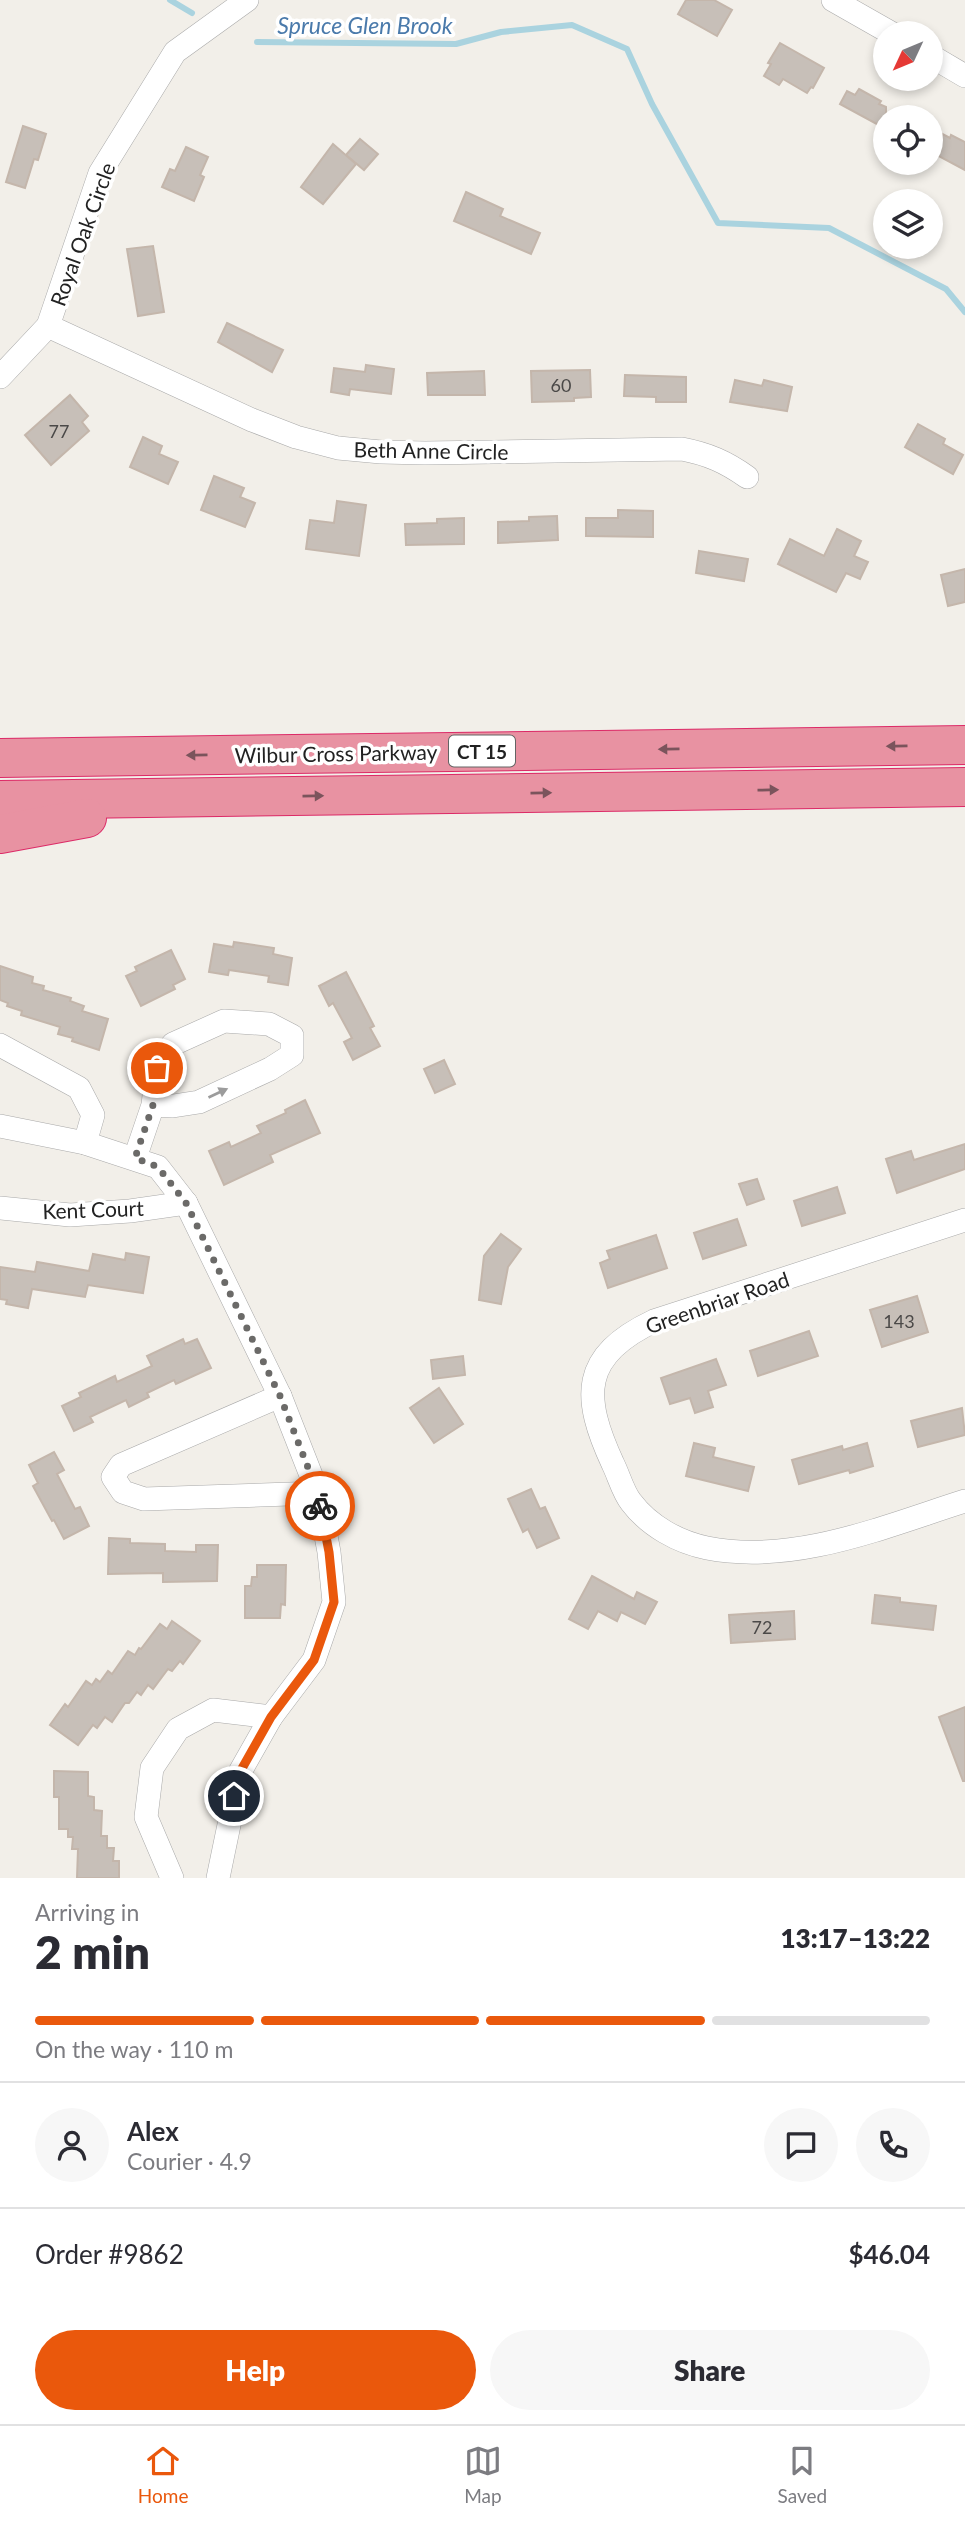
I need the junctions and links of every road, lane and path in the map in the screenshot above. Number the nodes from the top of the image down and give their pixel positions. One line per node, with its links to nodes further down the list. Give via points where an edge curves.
1 (247, 0): 6 (street, Royal Oak Circle, via 176,52 100,173)
2 (833, 0): 3 (street)
3 (873, 23)
4 (943, 63): 5 (street)
5 (965, 76)
6 (48, 326): 7 (street, Royal Oak Circle); 8 (street, Beth Anne Circle, via 252,420 338,447 425,453 682,449 727,463)
7 (0, 377)
8 (747, 477)
9 (965, 745): 10 (highway, Wilbur Cross Parkway / CT 15, one-way to 10)
10 (0, 758)
11 (965, 787): 12 (highway, Wilbur Cross Parkway / CT 15, one-way to 11)
12 (256, 797): 13 (highway, Wilbur Cross Parkway / CT 15); 14 (highway, via 192,812 100,816)
13 (0, 800)
14 (0, 834)
15 (0, 1045): 18 (street, via 79,1088 93,1115)
16 (153, 1105): 16 (street, one-way to 16, via 199,1102 270,1069 292,1055 292,1036 270,1024 224,1021 173,1044 157,1068); 19 (street)
17 (0, 1126): 18 (street)
18 (85, 1143): 19 (street)
19 (135, 1158): 20 (street, via 158,1167)
20 (186, 1203): 21 (street, Kent Court, via 70,1215); 23 (street)
21 (0, 1208)
22 (965, 1220): 25 (street, Greenbriar Road, via 654,1321 612,1347 592,1388 593,1415 630,1501 648,1521 673,1537 706,1548 800,1548 859,1535)
23 (280, 1396): 24 (street); 24 (street, via 121,1465 114,1477 123,1492 144,1499)
24 (318, 1493): 26 (street, via 334,1602 314,1660)
25 (965, 1501)
26 (271, 1717): 27 (street, via 213,1710 178,1729 152,1768 146,1817); 28 (street, via 240,1772)
27 (172, 1878)
28 (218, 1878)

